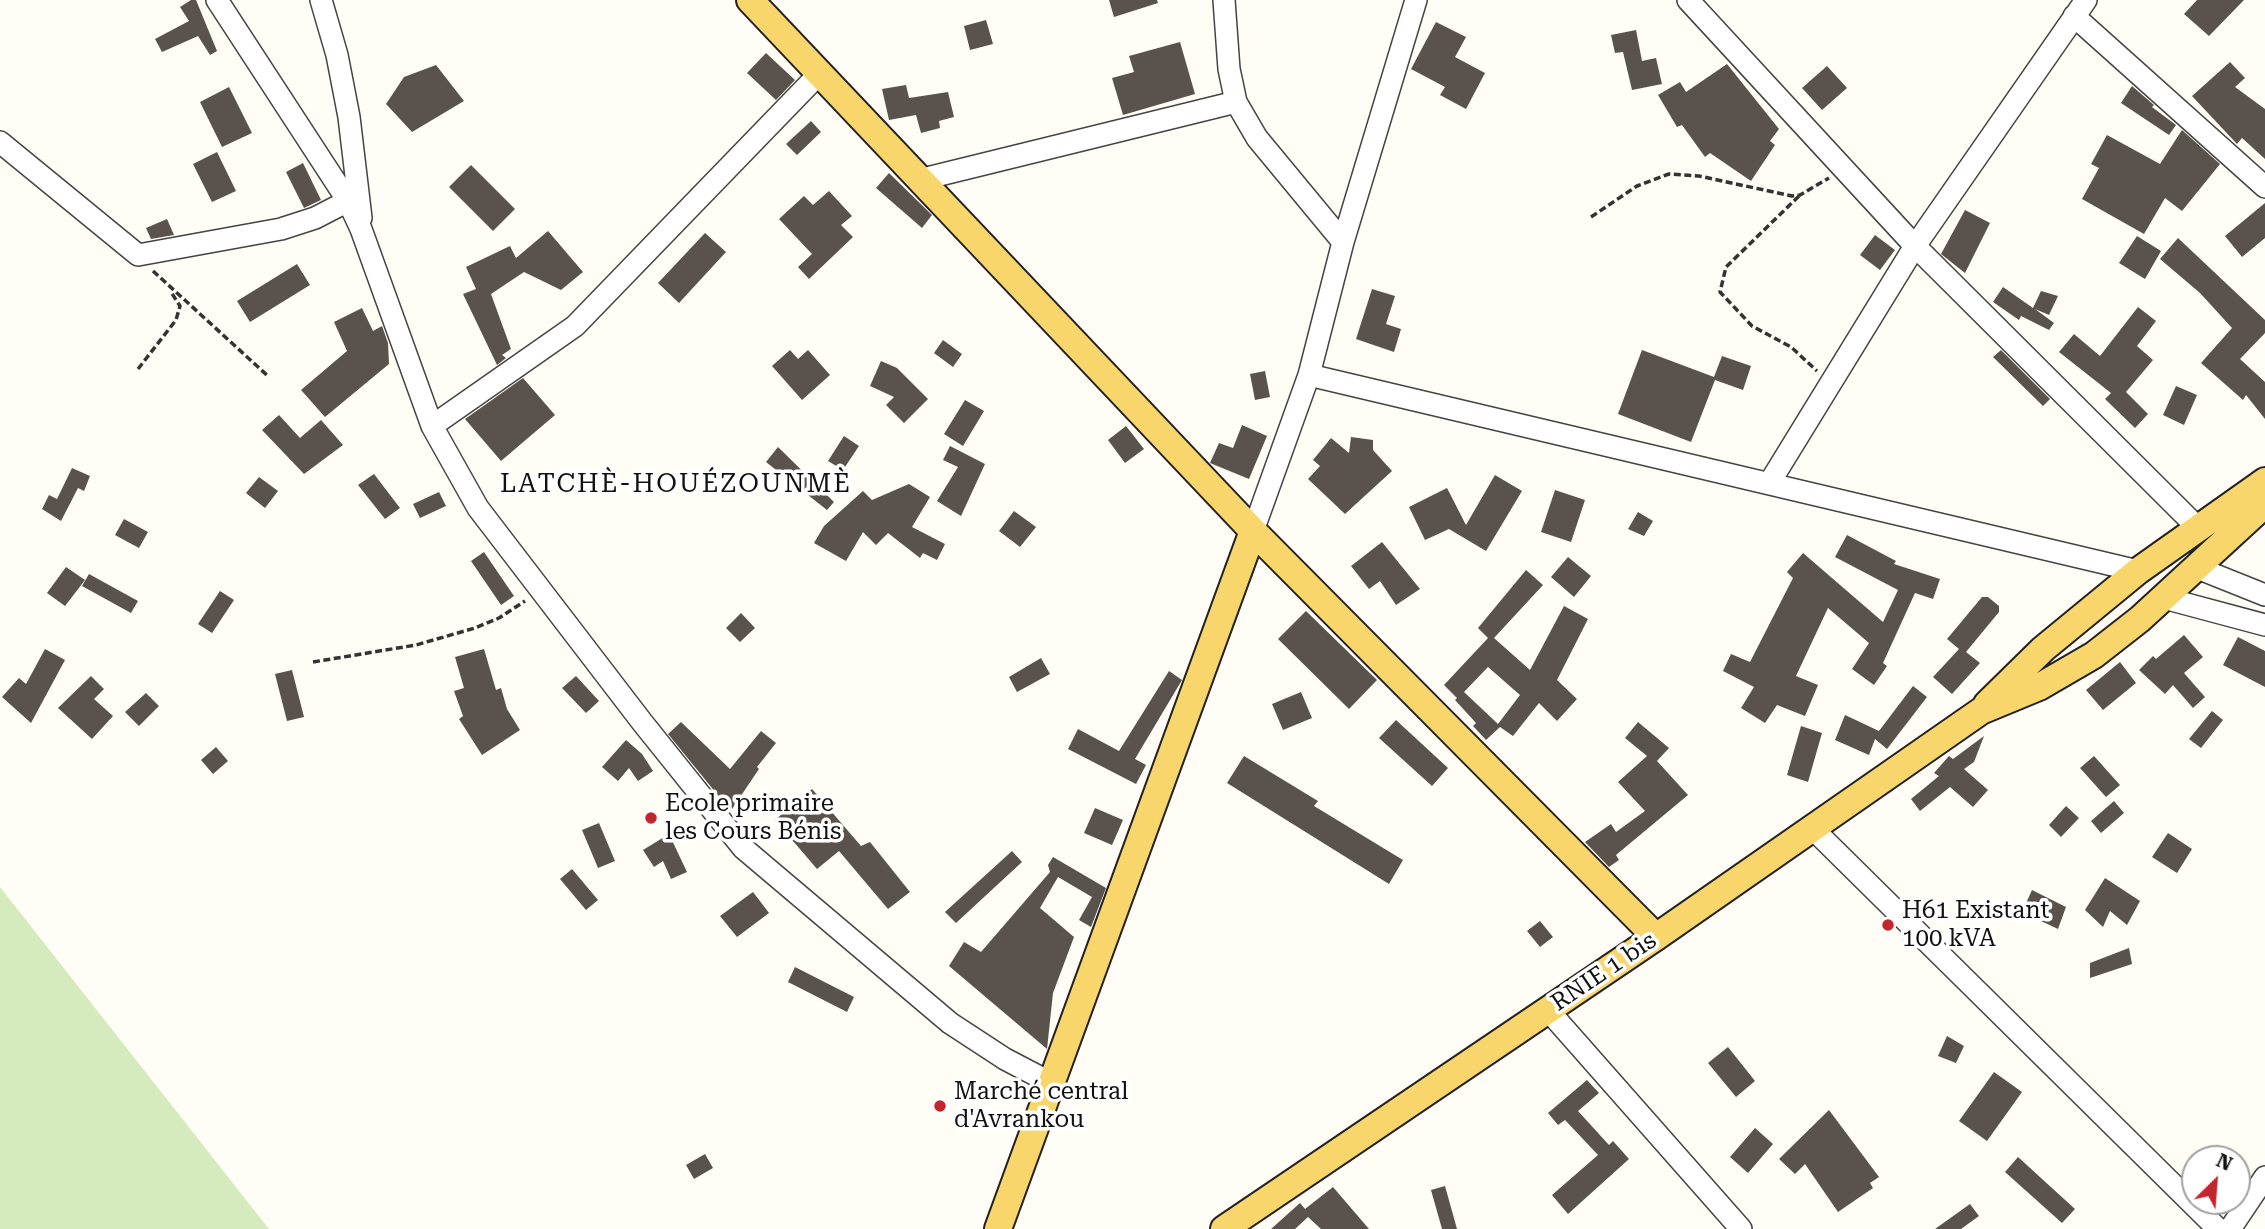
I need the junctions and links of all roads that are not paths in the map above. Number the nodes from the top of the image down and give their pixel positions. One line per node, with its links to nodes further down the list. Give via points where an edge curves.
1 (217, 0): 13 (street)
2 (321, 0): 14 (street, via 349,117)
3 (750, 0): 8 (main road)
4 (1224, 0): 9 (street)
5 (1416, 0): 15 (street)
6 (1688, 0): 16 (street)
7 (2080, 8): 12 (street); 16 (street)
8 (818, 75): 11 (main road); 18 (street, via 575,326)
9 (1236, 102): 11 (street); 15 (street, via 1257,138)
10 (0, 142): 13 (street, via 138,255 281,229)
11 (919, 180): 23 (main road)
12 (2265, 187)
13 (348, 201): 14 (street)
14 (362, 229): 18 (street)
15 (1343, 242): 17 (street)
16 (1915, 246): 20 (street); 22 (street)
17 (1309, 375): 20 (street); 23 (street)
18 (432, 426): 33 (street, via 478,508 743,848 950,1023)
19 (2265, 481): 22 (main road)
20 (1770, 482): 25 (street)
21 (2265, 504): 24 (main road)
22 (2197, 527): 25 (main road)
23 (1252, 531): 31 (main road); 33 (main road)
24 (2195, 567): 26 (street); 27 (main road)
25 (2138, 571): 29 (main road, via 2035,655)
26 (2265, 595)
27 (2164, 598): 28 (street); 29 (main road, via 2067,672)
28 (2265, 625)
29 (1981, 711): 30 (main road, RNIE 1 bis)
30 (1811, 827): 31 (main road, RNIE 1 bis); 38 (street)
31 (1656, 937): 32 (main road, RNIE 1 bis)
32 (1547, 1009): 36 (main road, RNIE 1 bis); 37 (street)
33 (1049, 1082): 35 (main road)
34 (2265, 1177): 39 (street)
35 (998, 1229)
36 (1224, 1229)
37 (1741, 1229)
38 (2218, 1229)
39 (2230, 1229)

